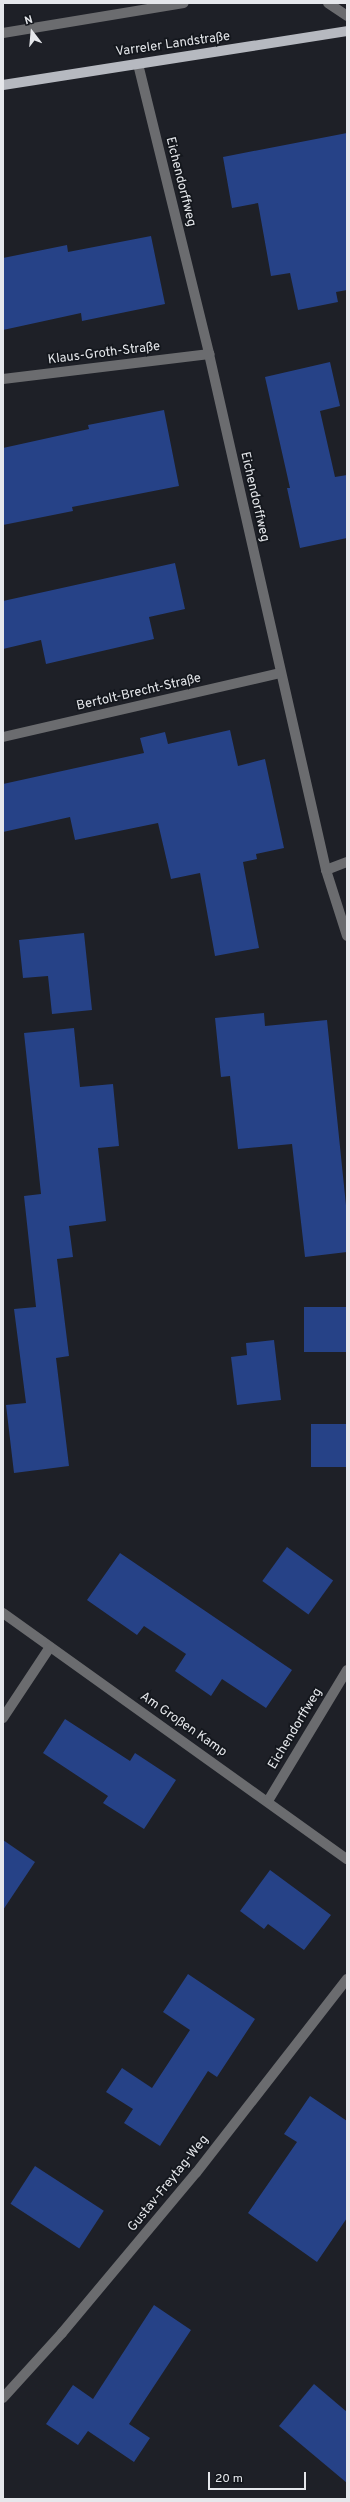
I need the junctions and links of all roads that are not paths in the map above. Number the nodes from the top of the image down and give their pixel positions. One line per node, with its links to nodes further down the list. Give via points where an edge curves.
1 (184, 3): 5 (street)
2 (328, 3): 3 (street)
3 (347, 16)
4 (347, 31): 6 (main road, Varreler Landstraße)
5 (3, 33)
6 (138, 64): 7 (main road, Varreler Landstraße); 8 (street, Eichendorffweg)
7 (3, 85)
8 (209, 354): 9 (street, Klaus-Groth-Straße); 10 (street, Eichendorffweg)
9 (3, 380)
10 (280, 674): 11 (street, Bertolt-Brecht-Straße); 13 (street, Eichendorffweg)
11 (3, 737)
12 (347, 862): 13 (street)
13 (326, 870): 14 (street, Eichendorffweg)
14 (347, 936)
15 (3, 1613): 16 (street, Am Großen Kamp)
16 (50, 1647): 18 (street); 19 (street, Am Großen Kamp)
17 (347, 1670): 19 (street, Eichendorffweg)
18 (3, 1718)
19 (268, 1801): 20 (street, Am Großen Kamp)
20 (347, 1859)
21 (347, 1979): 22 (street, Gustav-Freytag-Weg, via 196,2173 62,2333)
22 (3, 2398)

